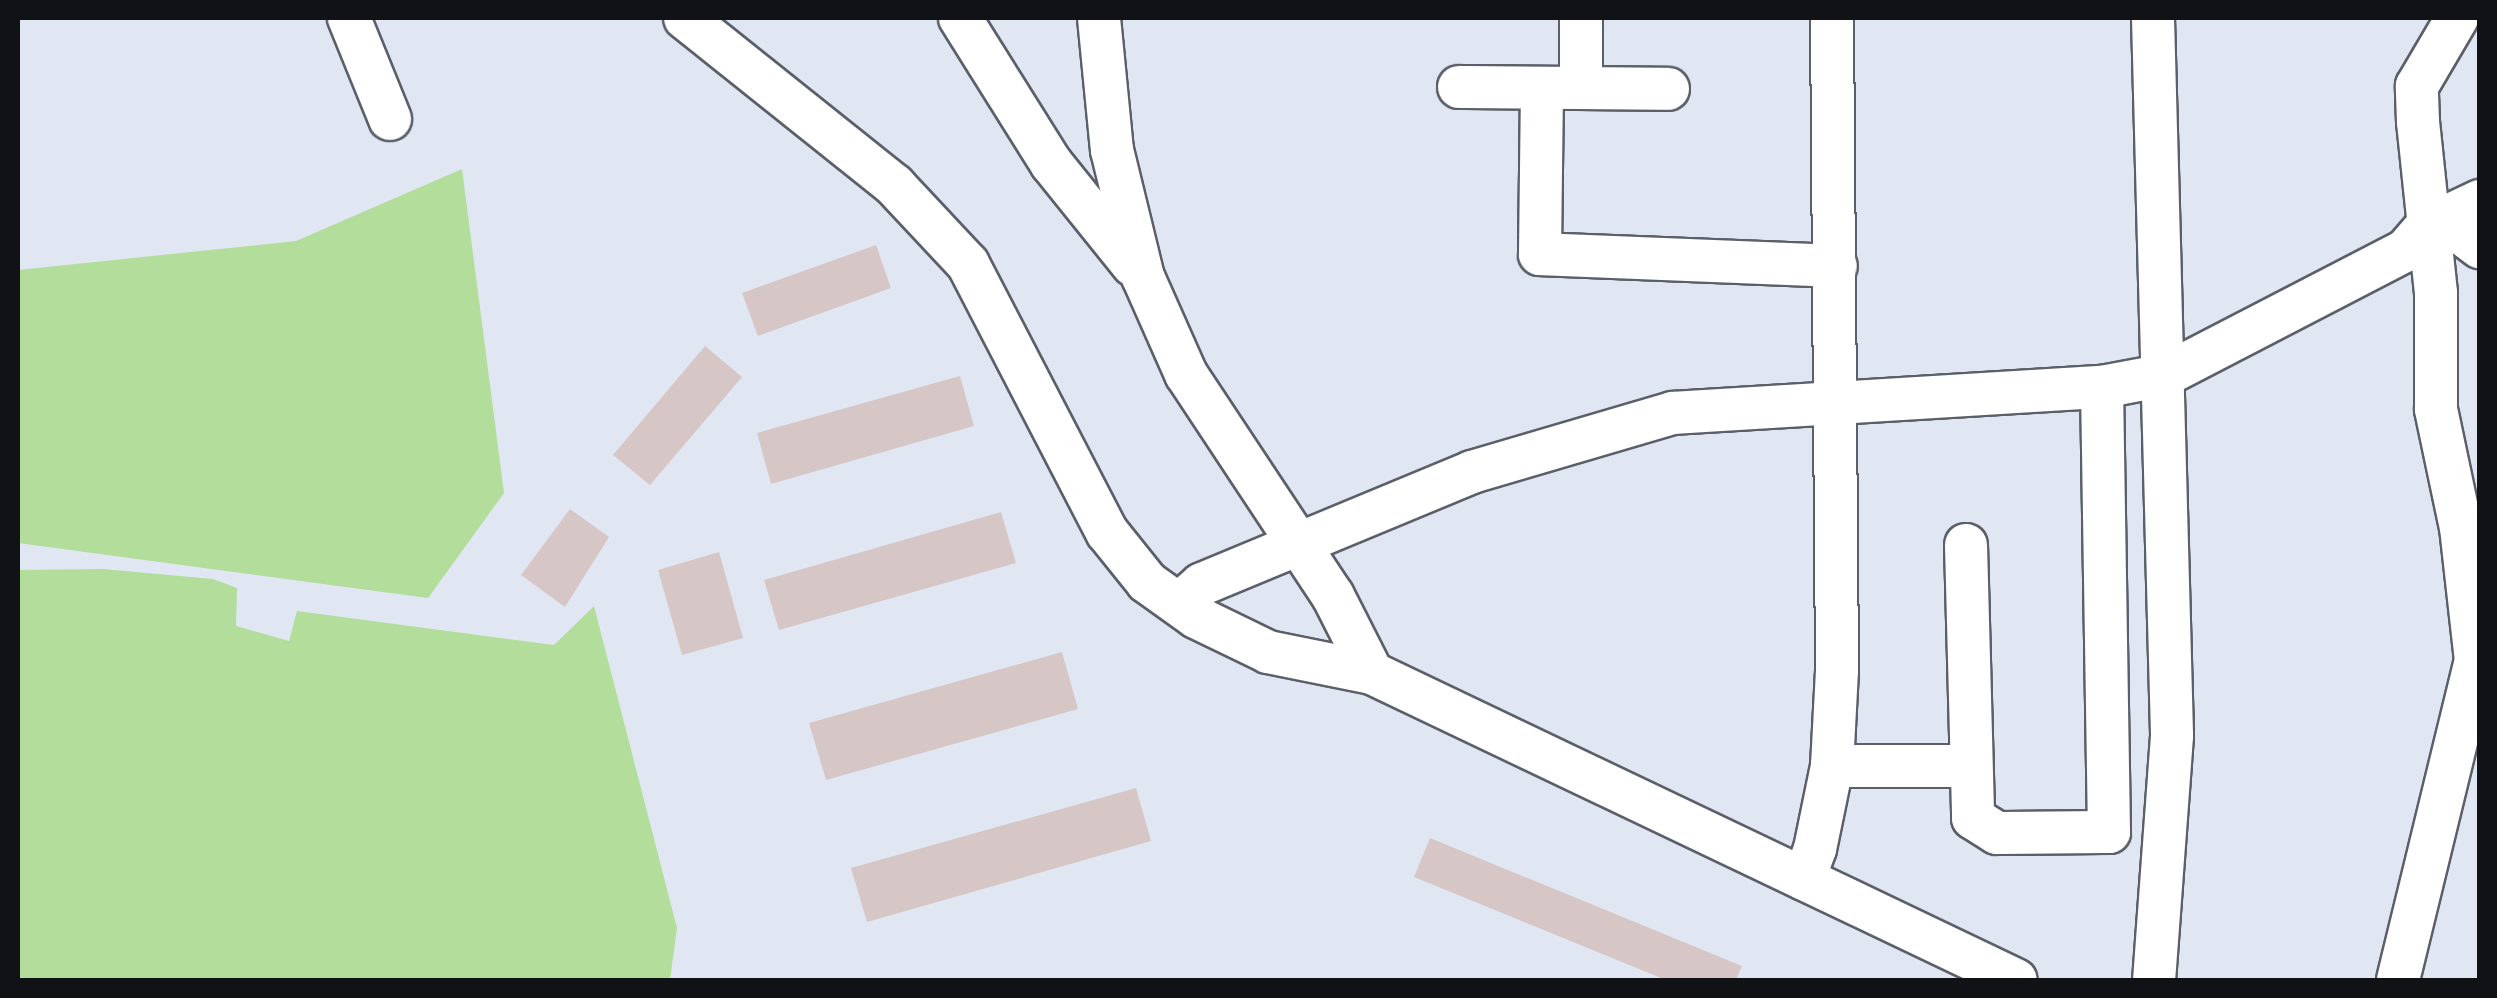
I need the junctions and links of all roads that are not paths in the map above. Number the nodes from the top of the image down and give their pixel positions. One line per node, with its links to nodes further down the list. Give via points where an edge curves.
1 (348, 18): 12 (street)
2 (685, 18): 24 (street, via 894,184 968,264 1108,532 1147,582)
3 (960, 18): 17 (street, via 1051,164)
4 (1099, 18): 17 (street, via 1112,150)
5 (1580, 18): 10 (street)
6 (1832, 18): 16 (street)
7 (2153, 18): 18 (street)
8 (2457, 18): 14 (street, via 2417,86)
9 (1459, 87): 10 (street)
10 (1562, 88): 11 (street); 16 (street, via 1540,254)
11 (1668, 89)
12 (370, 100)
13 (2480, 201): 14 (street)
14 (2428, 226): 15 (street, via 2450,224); 18 (street, via 2406,250); 21 (street, via 2436,292 2436,409)
15 (2480, 247)
16 (1836, 266): 20 (street)
17 (1143, 276): 22 (street, via 1186,374)
18 (2165, 375): 19 (street); 30 (street, via 2172,736)
19 (2102, 388): 20 (street); 27 (street, via 2109,832 1998,833 1973,818)
20 (1834, 402): 22 (street, via 1672,413 1472,472); 26 (street)
21 (2470, 530): 31 (street, via 2476,661)
22 (1301, 545): 24 (street, via 1202,584); 25 (street)
23 (1966, 546): 27 (street)
24 (1178, 604): 25 (street, via 1268,652)
25 (1372, 672): 28 (street)
26 (1832, 766): 27 (street); 28 (street)
27 (1972, 766)
28 (1804, 879): 29 (street)
29 (2016, 980)
30 (2154, 980)
31 (2398, 980)

